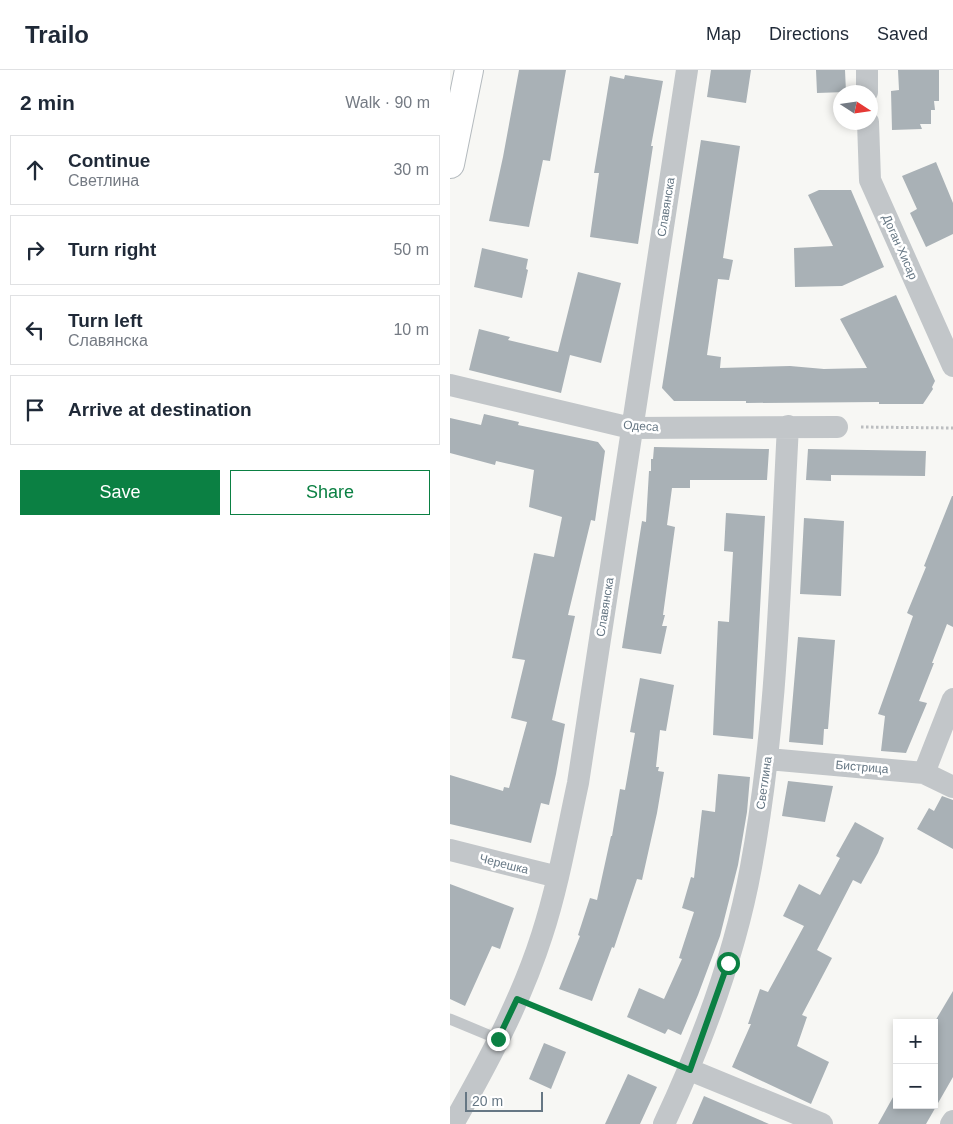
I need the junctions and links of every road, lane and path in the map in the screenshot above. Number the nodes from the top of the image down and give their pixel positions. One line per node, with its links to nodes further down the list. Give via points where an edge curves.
1 (469, 70): 6 (main road)
2 (687, 70): 11 (street, Славянска)
3 (867, 70): 4 (street)
4 (867, 85)
5 (868, 130): 7 (street, Доган Хисар, via 870,180)
6 (450, 164)
7 (953, 366)
8 (450, 385): 11 (street, Одеса)
9 (788, 426): 10 (street, Одеса); 11 (street, Одеса); 14 (street, Светлина)
10 (837, 427): 12 (path)
11 (632, 428): 18 (street, Славянска, via 578,783)
12 (953, 428)
13 (953, 700): 15 (street)
14 (768, 759): 15 (street, Бистрица); 22 (street, Светлина, via 751,868 728,963)
15 (924, 773): 16 (street, Бистрица)
16 (953, 788)
17 (450, 850): 18 (street, Черешка)
18 (558, 877): 19 (street, Славянска, via 542,935)
19 (517, 999): 21 (street, Славянска); 22 (path)
20 (450, 1019): 21 (lane)
21 (498, 1039): 24 (street, Славянска)
22 (690, 1070): 25 (street, Светлина); 26 (street)
23 (953, 1120): 27 (street)
24 (454, 1124)
25 (664, 1124)
26 (822, 1124)
27 (951, 1124)

